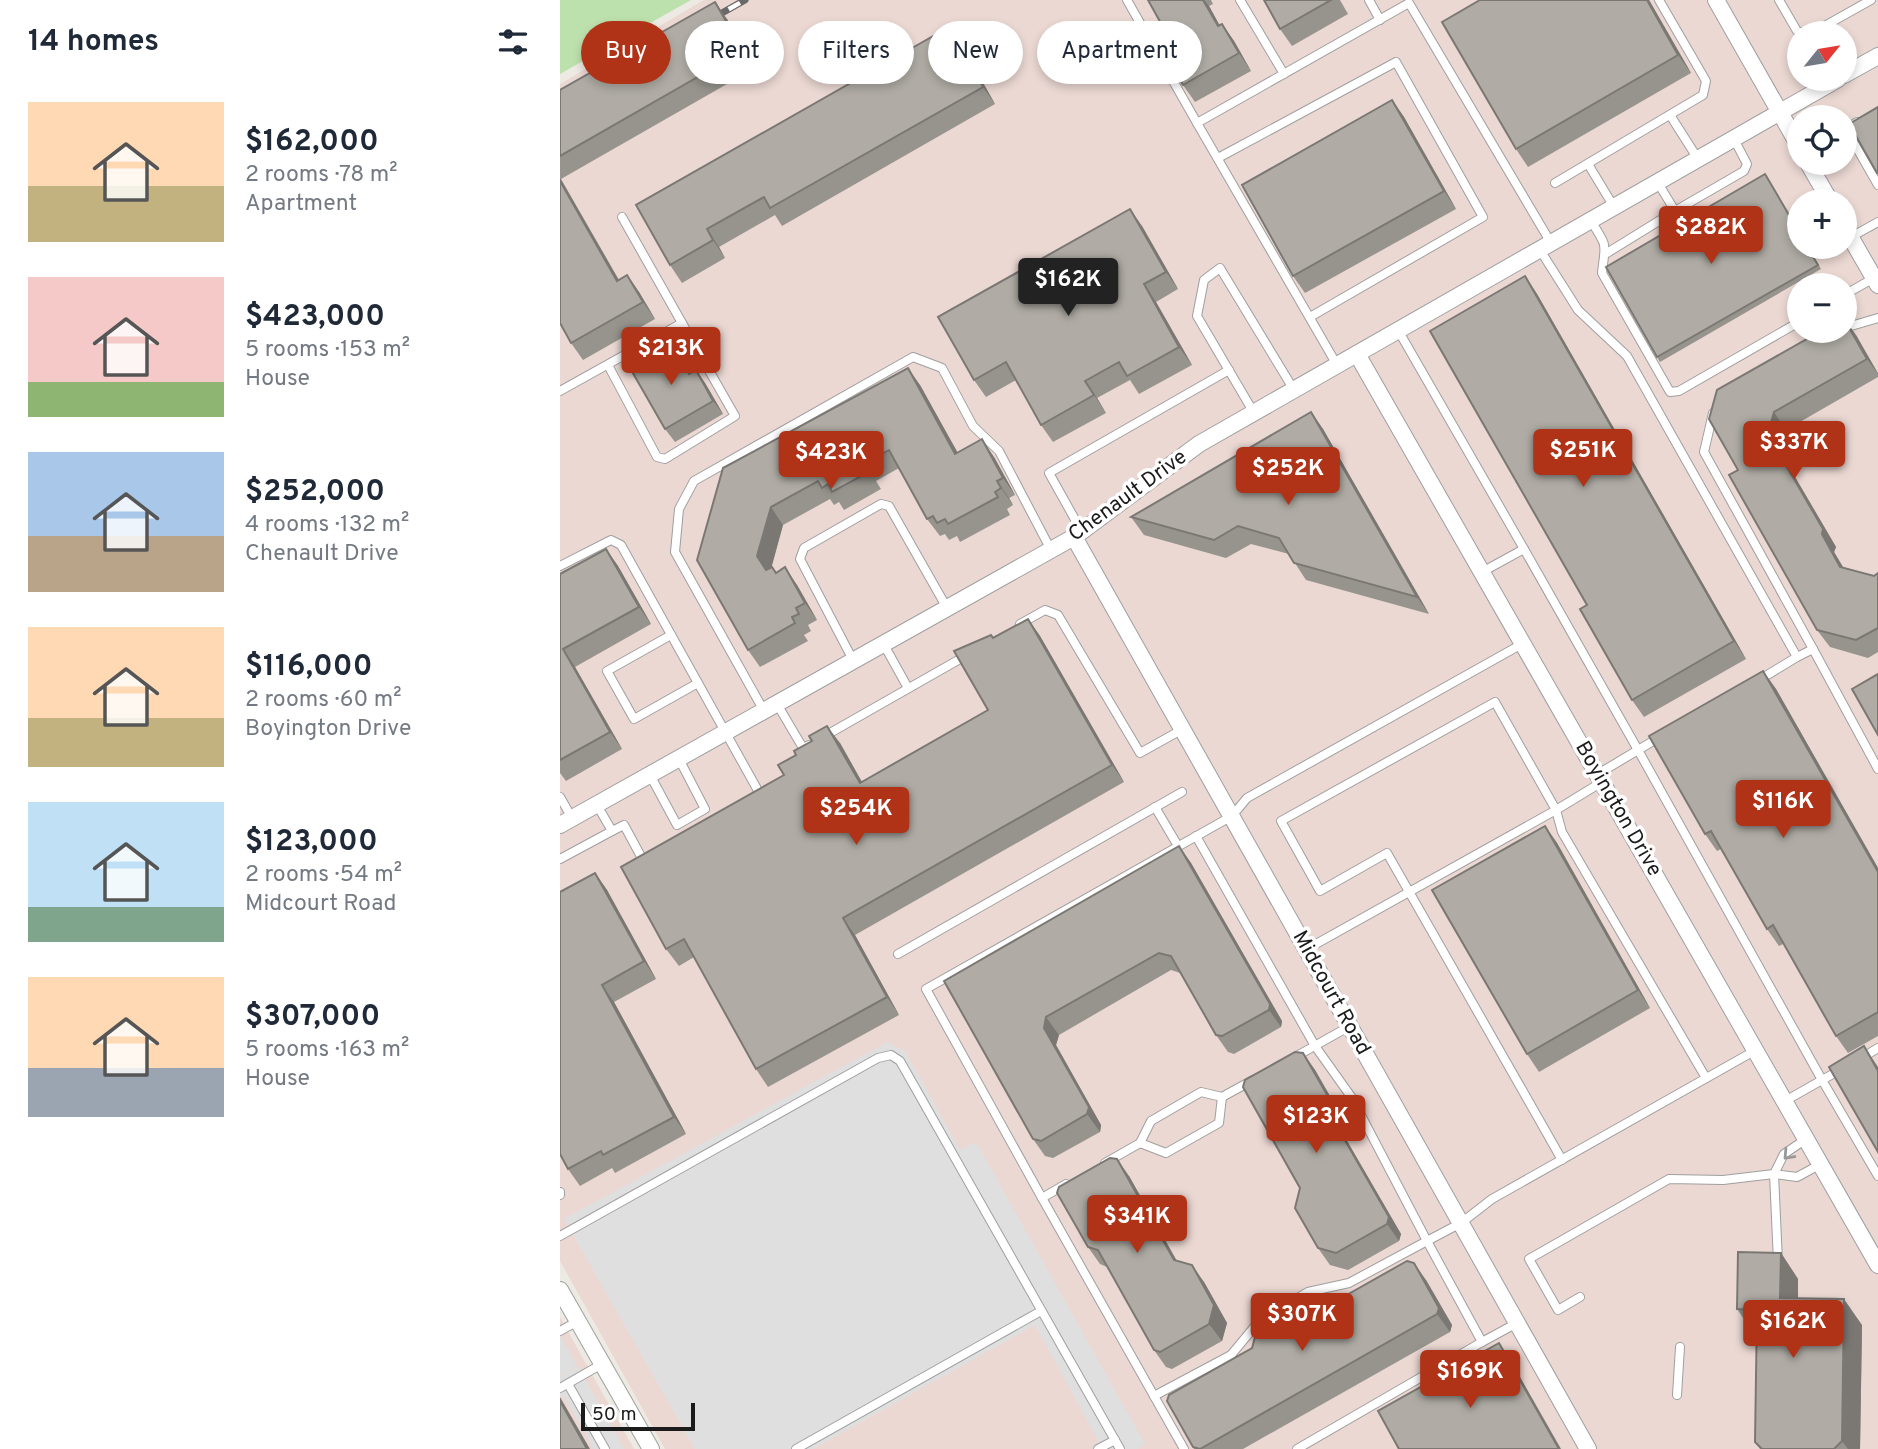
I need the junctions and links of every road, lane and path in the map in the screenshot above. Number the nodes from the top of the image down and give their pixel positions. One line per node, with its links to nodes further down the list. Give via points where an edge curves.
1 (1127, 0): 19 (lane)
2 (1240, 0): 14 (lane)
3 (1369, 0): 9 (lane)
4 (1659, 0): 17 (lane, via 1706,80 1703,95)
5 (1716, 0): 16 (street)
6 (1779, 0): 10 (lane)
7 (1871, 0): 11 (lane)
8 (1409, 1): 9 (lane); 34 (lane)
9 (1380, 20): 14 (lane)
10 (1791, 21)
11 (1833, 21)
12 (1878, 56): 13 (street)
13 (1857, 68)
14 (1284, 74): 19 (lane)
15 (1818, 91): 16 (street, Chenault Drive)
16 (1780, 113): 20 (street); 21 (street, Chenault Drive)
17 (1671, 115): 23 (lane); 24 (lane)
18 (1867, 116): 27 (lane, via 1846,128)
19 (1197, 123): 22 (lane)
20 (1787, 125)
21 (1734, 139): 23 (street, Chenault Drive); 29 (lane, via 1747,164 1744,171)
22 (1217, 158): 39 (lane); 39 (lane, via 1396,62 1483,216)
23 (1698, 159): 26 (street, Chenault Drive)
24 (1588, 164): 25 (lane); 28 (lane)
25 (1555, 183)
26 (1658, 183): 28 (street, Chenault Drive); 29 (lane)
27 (1878, 185)
28 (1614, 207): 31 (street, Chenault Drive)
29 (1675, 211): 36 (lane)
30 (622, 216): 41 (lane)
31 (1591, 221): 34 (street, Chenault Drive); 36 (lane)
32 (1878, 222): 33 (lane)
33 (1857, 229)
34 (1546, 247): 44 (street, Chenault Drive); 65 (lane, via 1578,310 1627,356)
35 (1857, 248): 37 (street)
36 (1607, 253): 43 (lane, via 1602,273 1670,392)
37 (1876, 282): 38 (lane)
38 (1857, 290)
39 (1310, 317): 47 (lane)
40 (1878, 318): 42 (lane)
41 (682, 323): 46 (lane); 46 (lane, via 735,416 665,459 657,457)
42 (1857, 324)
43 (1787, 329)
44 (1398, 330): 45 (street, Chenault Drive); 54 (lane)
45 (1357, 354): 47 (street, Chenault Drive); 57 (street, Boyington Drive)
46 (608, 365): 50 (lane)
47 (1337, 365): 49 (street, Chenault Drive)
48 (1230, 370): 49 (lane, via 1197,316 1204,280 1220,268); 52 (lane); 53 (lane, via 1049,473)
49 (1294, 390): 52 (street, Chenault Drive)
50 (560, 391)
51 (1715, 404): 64 (lane, via 1704,452)
52 (1254, 413): 53 (street, Chenault Drive, via 1165,467)
53 (1078, 534): 55 (street, Chenault Drive); 71 (street, Midcourt Road)
54 (1524, 549): 57 (lane); 74 (lane)
55 (1051, 550): 58 (street, Chenault Drive); 70 (lane, via 999,451 974,426 942,368 928,361 912,357 765,438 694,481 679,509 675,552)
56 (560, 566): 60 (lane, via 601,542 621,545)
57 (1482, 572): 62 (street, Boyington Drive)
58 (947, 608): 61 (street, Chenault Drive); 66 (lane, via 890,506 881,504 804,548 800,559)
59 (1011, 629): 71 (lane, via 1045,610 1058,615 1140,753)
60 (671, 635): 67 (lane); 67 (lane, via 607,671 634,719)
61 (883, 643): 66 (street, Chenault Drive); 69 (lane)
62 (1522, 643): 78 (street, Boyington Drive); 85 (lane, via 1247,799)
63 (977, 649): 69 (lane)
64 (1813, 649): 65 (lane); 76 (lane)
65 (1797, 657): 68 (lane)
66 (853, 660): 70 (street, Chenault Drive)
67 (698, 683): 73 (lane)
68 (1752, 684)
69 (908, 688): 70 (lane, via 803,748)
70 (771, 707): 73 (street, Chenault Drive)
71 (1183, 729): 85 (street, Midcourt Road)
72 (1672, 730): 74 (lane)
73 (725, 733): 75 (street, Chenault Drive); 80 (lane)
74 (1638, 750): 78 (lane); 104 (lane)
75 (679, 760): 77 (street, Chenault Drive); 77 (lane, via 705,809 687,820 677,825)
76 (1878, 769)
77 (650, 775): 82 (street, Chenault Drive)
78 (1600, 778): 84 (lane); 98 (street, Boyington Drive)
79 (1182, 792): 83 (lane)
80 (761, 796)
81 (560, 797): 86 (lane)
82 (597, 805): 86 (street, Chenault Drive); 87 (lane)
83 (1155, 807): 89 (lane); 94 (lane)
84 (1556, 810): 92 (lane); 92 (lane, via 1495,702 1281,821 1320,891 1387,853); 103 (lane, via 1562,832)
85 (1232, 816): 88 (lane); 93 (street, Midcourt Road)
86 (566, 822)
87 (612, 831): 90 (lane); 91 (lane, via 624,825)
88 (1196, 836): 89 (lane); 96 (lane)
89 (1178, 846): 115 (lane, via 926,989)
90 (560, 859)
91 (645, 862)
92 (1409, 892): 93 (lane); 109 (lane)
93 (1307, 949): 95 (street, Midcourt Road)
94 (898, 954)
95 (1350, 1026): 96 (lane); 116 (street, Midcourt Road)
96 (1315, 1046): 100 (lane); 118 (lane, via 1352,1098)
97 (1878, 1048): 99 (lane)
98 (1756, 1050): 103 (lane); 106 (street, Boyington Drive)
99 (1856, 1061)
100 (1280, 1065)
101 (1844, 1068): 104 (lane)
102 (1257, 1078): 105 (lane)
103 (1706, 1078): 109 (lane)
104 (1822, 1080): 106 (lane); 113 (lane)
105 (1222, 1097): 108 (lane, via 1201,1092 1151,1121); 108 (lane, via 1219,1123 1166,1153)
106 (1785, 1101): 107 (street, Boyington Drive)
107 (1806, 1139): 110 (street, Boyington Drive); 112 (lane, one-way to 112, via 1784,1154)
108 (1140, 1143): 111 (lane)
109 (1562, 1160): 116 (lane, via 1492,1199)
110 (1821, 1164): 112 (lane, via 1797,1177); 119 (street, Boyington Drive)
111 (1097, 1167)
112 (1774, 1174): 120 (lane); 122 (lane, via 1723,1180 1669,1179 1529,1259 1558,1310)
113 (1878, 1176)
114 (1075, 1180): 115 (lane)
115 (1042, 1198): 132 (lane)
116 (1461, 1223): 118 (lane); 125 (street, Midcourt Road)
117 (560, 1236): 123 (lane, via 878,1058 891,1055 900,1061)
118 (1427, 1241): 127 (lane); 132 (lane, via 1349,1283 1308,1292 1260,1321 1231,1355)
119 (1878, 1265)
120 (1778, 1269)
121 (560, 1290): 124 (street)
122 (1580, 1297)
123 (1041, 1311): 133 (lane); 136 (lane)
124 (578, 1321): 126 (lane); 129 (street)
125 (1517, 1323): 127 (lane); 141 (street, Midcourt Road)
126 (560, 1331)
127 (1482, 1342): 140 (lane)
128 (1680, 1347): 131 (lane)
129 (602, 1364): 130 (lane); 135 (street)
130 (564, 1386): 134 (lane)
131 (1676, 1395)
132 (1154, 1396): 139 (lane)
133 (1115, 1440): 137 (lane); 138 (lane)
134 (605, 1449)
135 (651, 1449)
136 (796, 1449)
137 (1098, 1449)
138 (1120, 1449)
139 (1184, 1449)
140 (1297, 1449)
141 (1588, 1449)

